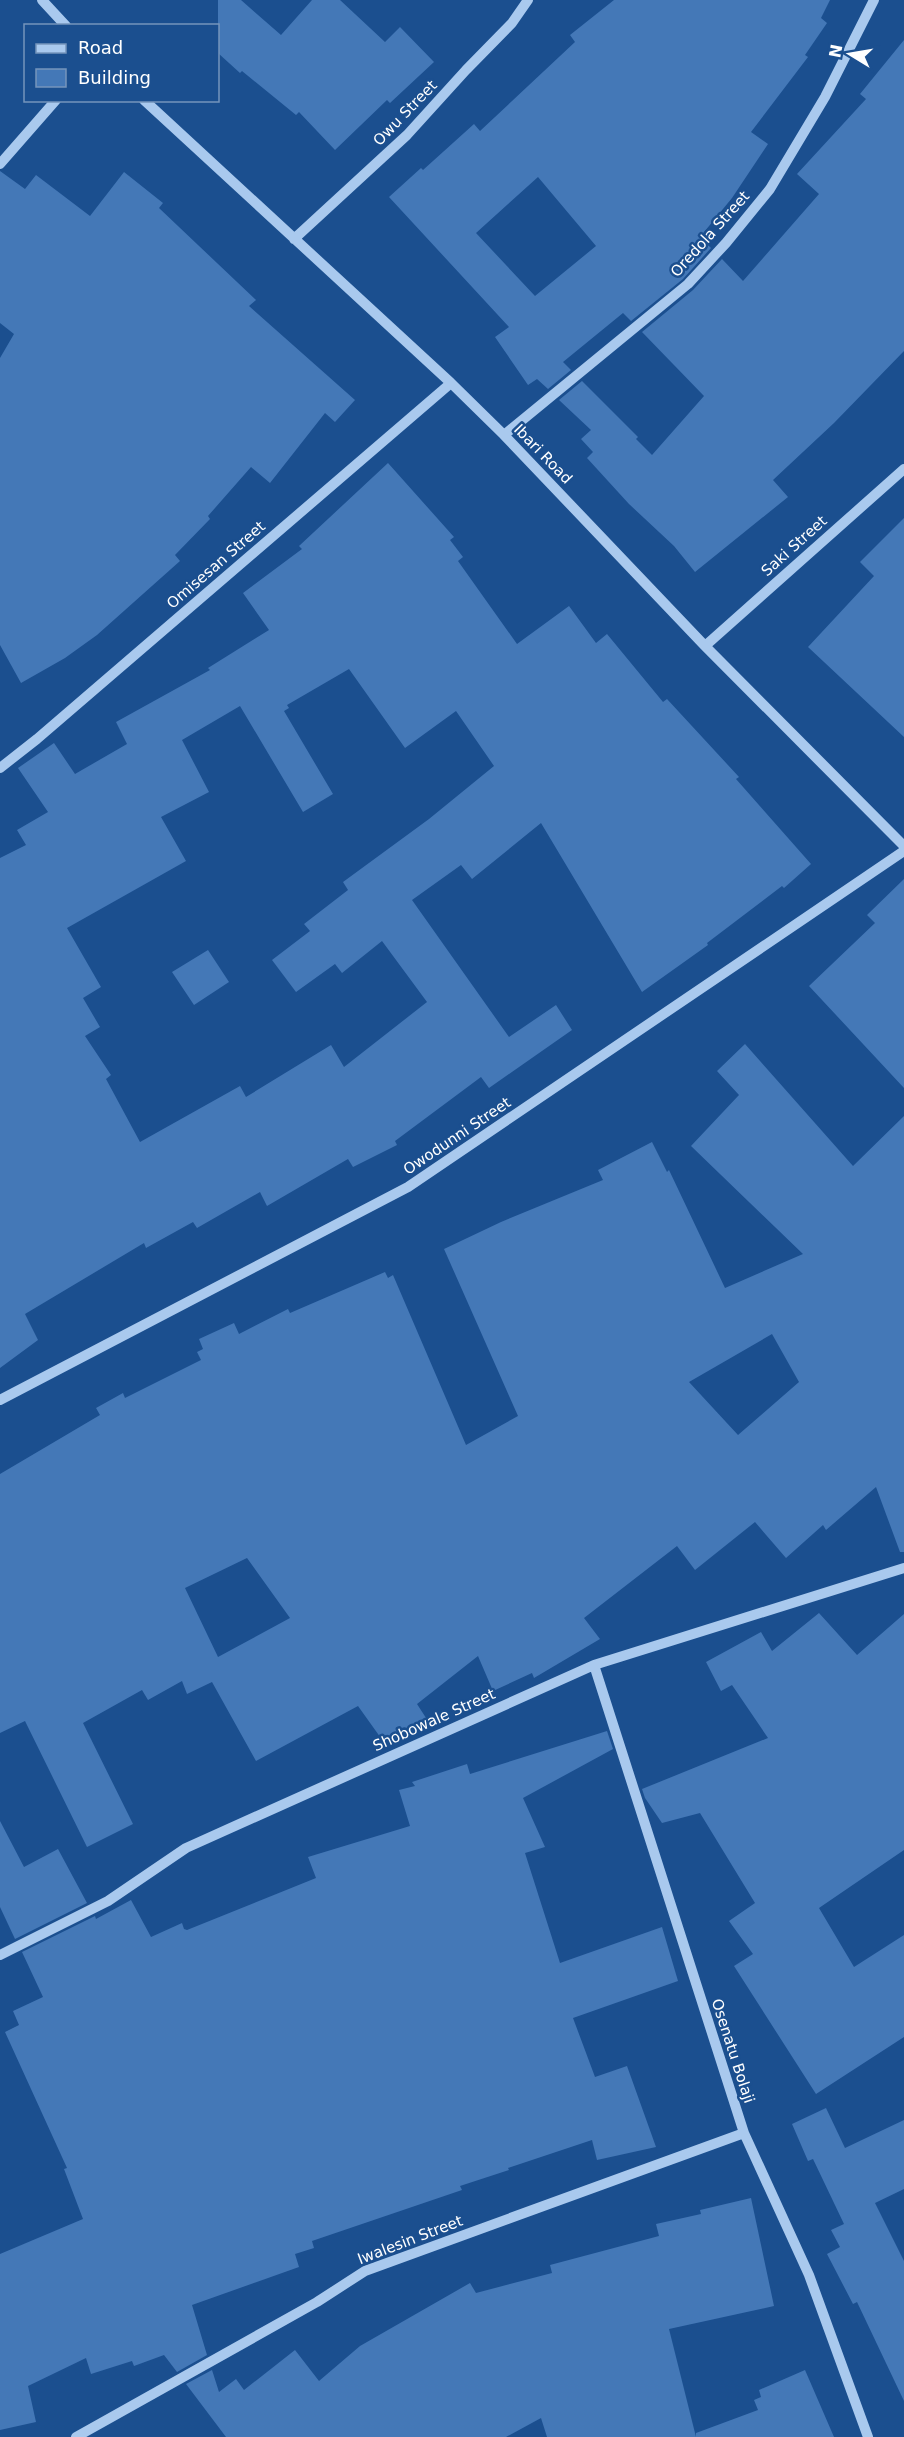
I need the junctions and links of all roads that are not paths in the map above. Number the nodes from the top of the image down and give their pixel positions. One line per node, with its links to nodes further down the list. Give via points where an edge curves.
1 (42, 0): 4 (street)
2 (528, 0): 8 (street, Owu Street, via 512,23 407,135)
3 (874, 0): 10 (street, Oredola Street, via 825,97 770,189 726,243 688,284)
4 (64, 24)
5 (54, 102): 7 (street)
6 (146, 102): 8 (street, Ibari Road)
7 (0, 164)
8 (294, 239): 9 (street, Ibari Road)
9 (451, 383): 10 (street, Ibari Road); 13 (street, Omisesan Street)
10 (504, 435): 12 (street, Ibari Road)
11 (904, 469): 12 (street, Saki Street)
12 (705, 646): 14 (street, Ibari Road)
13 (0, 768)
14 (904, 846)
15 (904, 851): 16 (street, Owodunni Street, via 408,1187)
16 (0, 1400)
17 (904, 1568): 18 (street, Shobowale Street)
18 (594, 1665): 19 (street, Shobowale Street, via 186,1848 108,1901); 20 (street, Osenatu Bolaji)
19 (0, 1955)
20 (744, 2133): 21 (street, Iwalesin Street, via 365,2271 318,2302); 22 (street, Osenatu Bolaji, via 809,2275)
21 (76, 2437)
22 (868, 2437)

